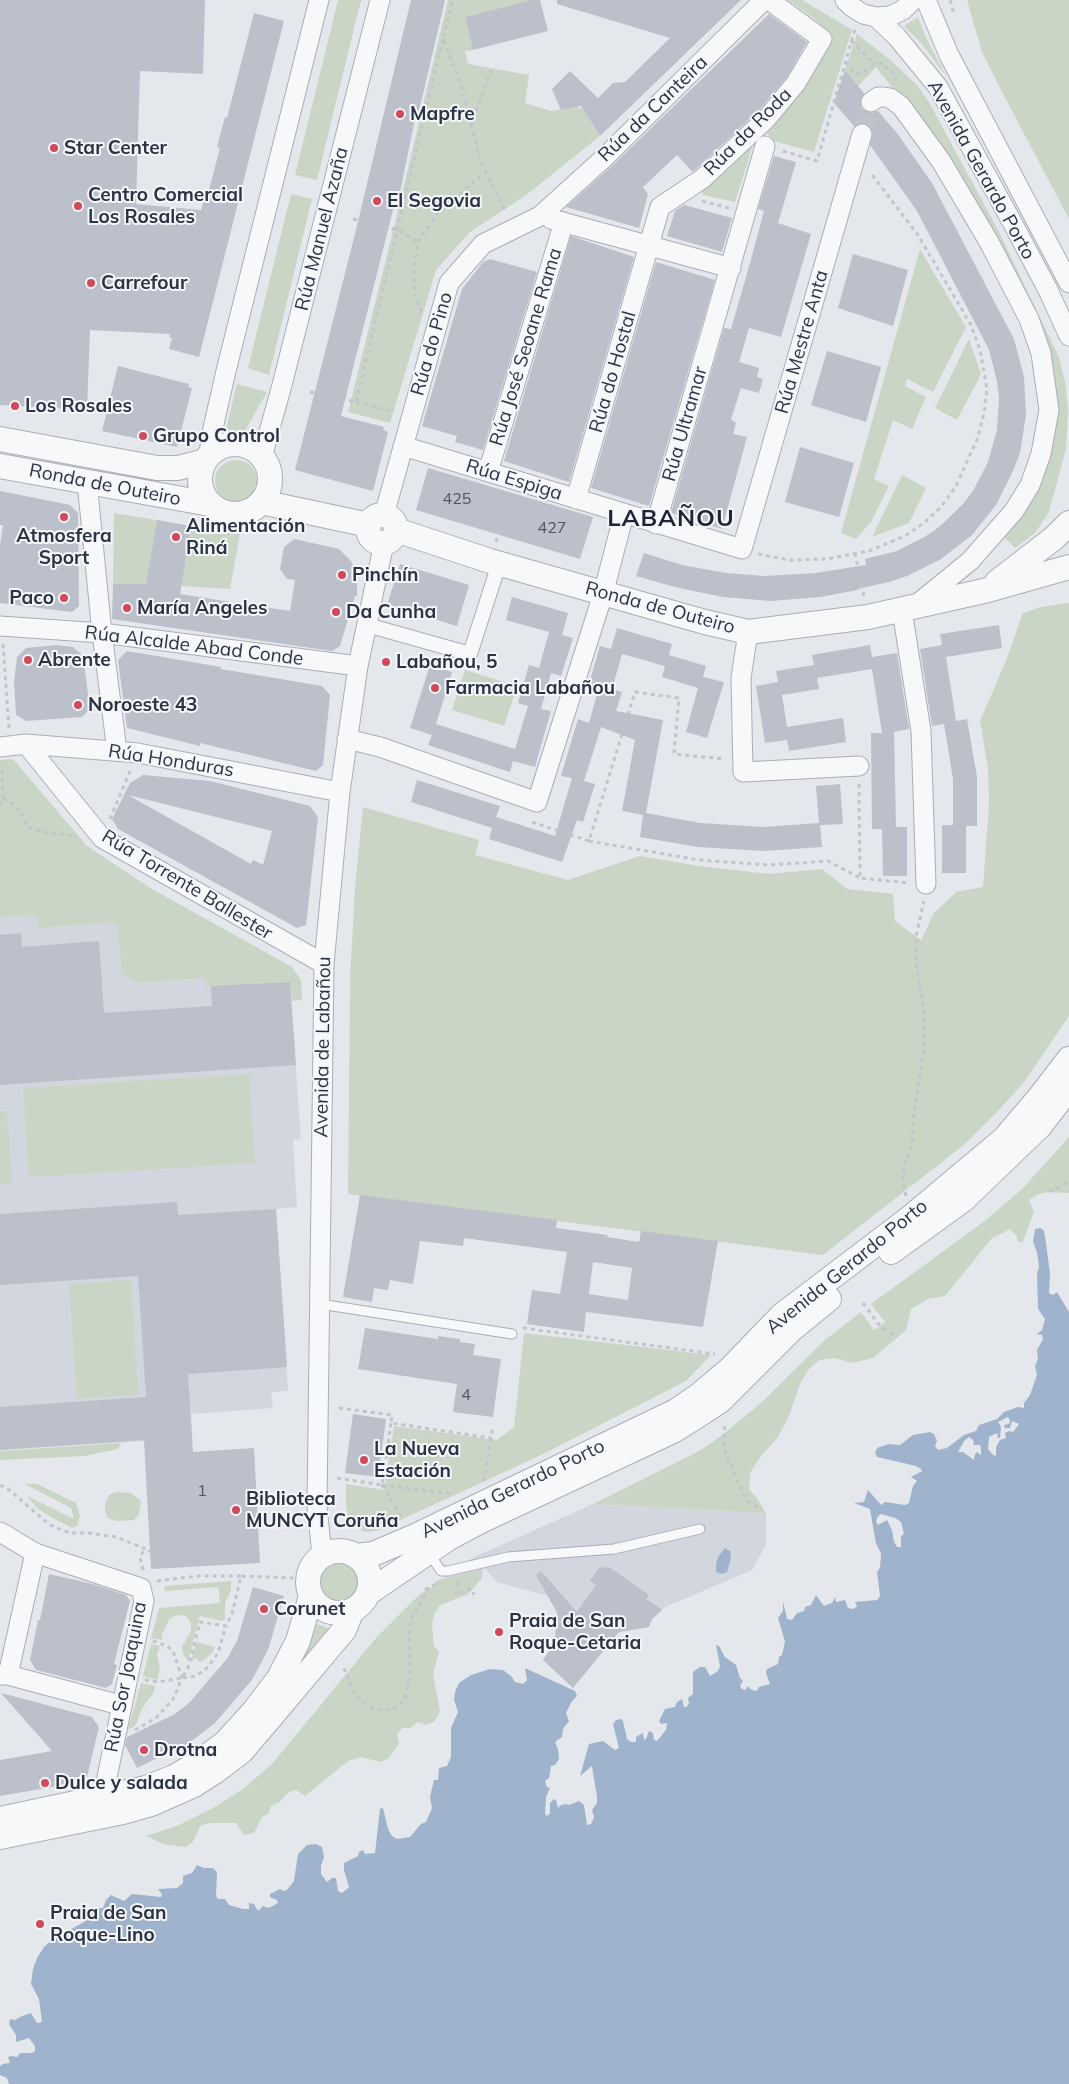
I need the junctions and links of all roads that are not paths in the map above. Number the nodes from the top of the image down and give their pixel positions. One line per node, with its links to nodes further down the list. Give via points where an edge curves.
1 (319, 0): 21 (street)
2 (380, 0): 20 (street, Rúa Manuel Azaña)
3 (764, 0): 12 (street, Rúa da Canteira, via 605,158)
4 (770, 0): 14 (street, Rúa da Roda, via 822,39 796,83 768,118 702,179 660,207)
5 (846, 0): 8 (street, via 863,14)
6 (913, 0): 8 (street, via 890,16)
7 (926, 0): 16 (street, Avenida Gerardo Porto, via 948,55)
8 (876, 17): 17 (street, Avenida Gerardo Porto, via 938,87)
9 (871, 102): 37 (street, via 878,97 890,98 901,106 941,161 1029,319 1041,353 1048,410 1042,454 1030,485 1014,511 970,561)
10 (862, 134): 32 (street, Rúa Mestre Anta)
11 (765, 146): 15 (street, Rúa Ultramar)
12 (540, 216): 13 (street); 19 (street, Rúa do Pino, via 483,244 450,283)
13 (564, 222): 14 (street); 23 (street, Rúa José Seoane Rama)
14 (650, 246): 15 (street); 25 (street, Rúa do Hostal)
15 (731, 268): 30 (street, Rúa Ultramar)
16 (1069, 283)
17 (1069, 336)
18 (0, 439): 21 (street, Ronda de Outeiro, via 157,468 178,468)
19 (403, 446): 23 (street, Rúa Espiga); 31 (street, Rúa do Pino)
20 (262, 457): 21 (street, Ronda de Outeiro, via 254,450 235,444 226,445); 26 (street, via 270,474)
21 (207, 458): 27 (street, Ronda de Outeiro, via 200,483)
22 (0, 466): 24 (street, Ronda de Outeiro)
23 (488, 472): 25 (street, Rúa Espiga)
24 (87, 482): 27 (street, Ronda de Outeiro); 41 (street)
25 (576, 499): 28 (street, Rúa Espiga)
26 (261, 502): 27 (street, Ronda de Outeiro, via 236,514); 31 (street, Ronda de Outeiro)
27 (210, 504)
28 (624, 514): 30 (street, Rúa Espiga); 36 (street)
29 (1069, 523): 35 (street, Ronda de Outeiro)
30 (656, 524): 32 (street, Rúa Espiga)
31 (383, 528): 33 (street, Ronda de Outeiro); 38 (street, Avenida de Labañou)
32 (742, 549)
33 (494, 562): 36 (street, Ronda de Outeiro); 38 (street, via 470,654)
34 (1069, 567): 35 (street, Ronda de Outeiro)
35 (988, 590): 37 (street, Ronda de Outeiro)
36 (603, 594): 40 (street, Ronda de Outeiro); 43 (street, via 537,802 380,747)
37 (908, 609): 40 (street, Ronda de Outeiro); 48 (street, via 921,731)
38 (367, 625): 42 (street, Avenida de Labañou)
39 (1, 626): 41 (street, Rúa Alcalde Abad Conde)
40 (748, 632): 46 (street, via 741,678 743,772)
41 (102, 633): 42 (street, Rúa Alcalde Abad Conde); 45 (street)
42 (358, 666): 43 (street, Avenida de Labañou)
43 (347, 739): 47 (street, Avenida de Labañou)
44 (10, 749): 45 (street, Rúa Honduras); 49 (street, Rúa Torrente Ballester, via 102,838)
45 (117, 751): 47 (street, Rúa Honduras)
46 (859, 766)
47 (340, 792): 49 (street, Avenida de Labañou)
48 (926, 884)
49 (324, 964): 52 (street, Avenida de Labañou)
50 (1069, 1059): 59 (street, Avenida Gerardo Porto, via 1004,1139 911,1217 782,1315 698,1396 676,1411 413,1536 373,1554)
51 (1069, 1088): 56 (street, Avenida Gerardo Porto, via 1040,1126 963,1200 854,1279 791,1330 720,1401 673,1431 481,1521)
52 (320, 1304): 53 (lane); 58 (street, Avenida de Labañou, via 318,1506)
53 (512, 1334)
54 (700, 1529): 56 (lane, via 614,1548 508,1557 448,1571 441,1571)
55 (0, 1532): 57 (street)
56 (428, 1551): 61 (street, Avenida Gerardo Porto)
57 (35, 1553): 62 (street); 63 (street, Rúa Sor Joaquina, via 142,1579 144,1601)
58 (322, 1556): 59 (street, via 339,1550); 60 (street, via 310,1570 308,1579)
59 (356, 1556): 61 (street, via 363,1561 370,1576)
60 (312, 1596): 61 (street, via 325,1609 343,1613); 64 (street, via 298,1640 279,1678 225,1743 174,1777)
61 (360, 1601): 66 (street, via 344,1630 270,1718 241,1752 216,1771 194,1785 151,1804)
62 (4, 1675): 63 (street)
63 (120, 1706): 64 (street, Rúa Sor Joaquina, via 107,1777)
64 (110, 1797): 65 (street)
65 (0, 1819)
66 (0, 1837)

